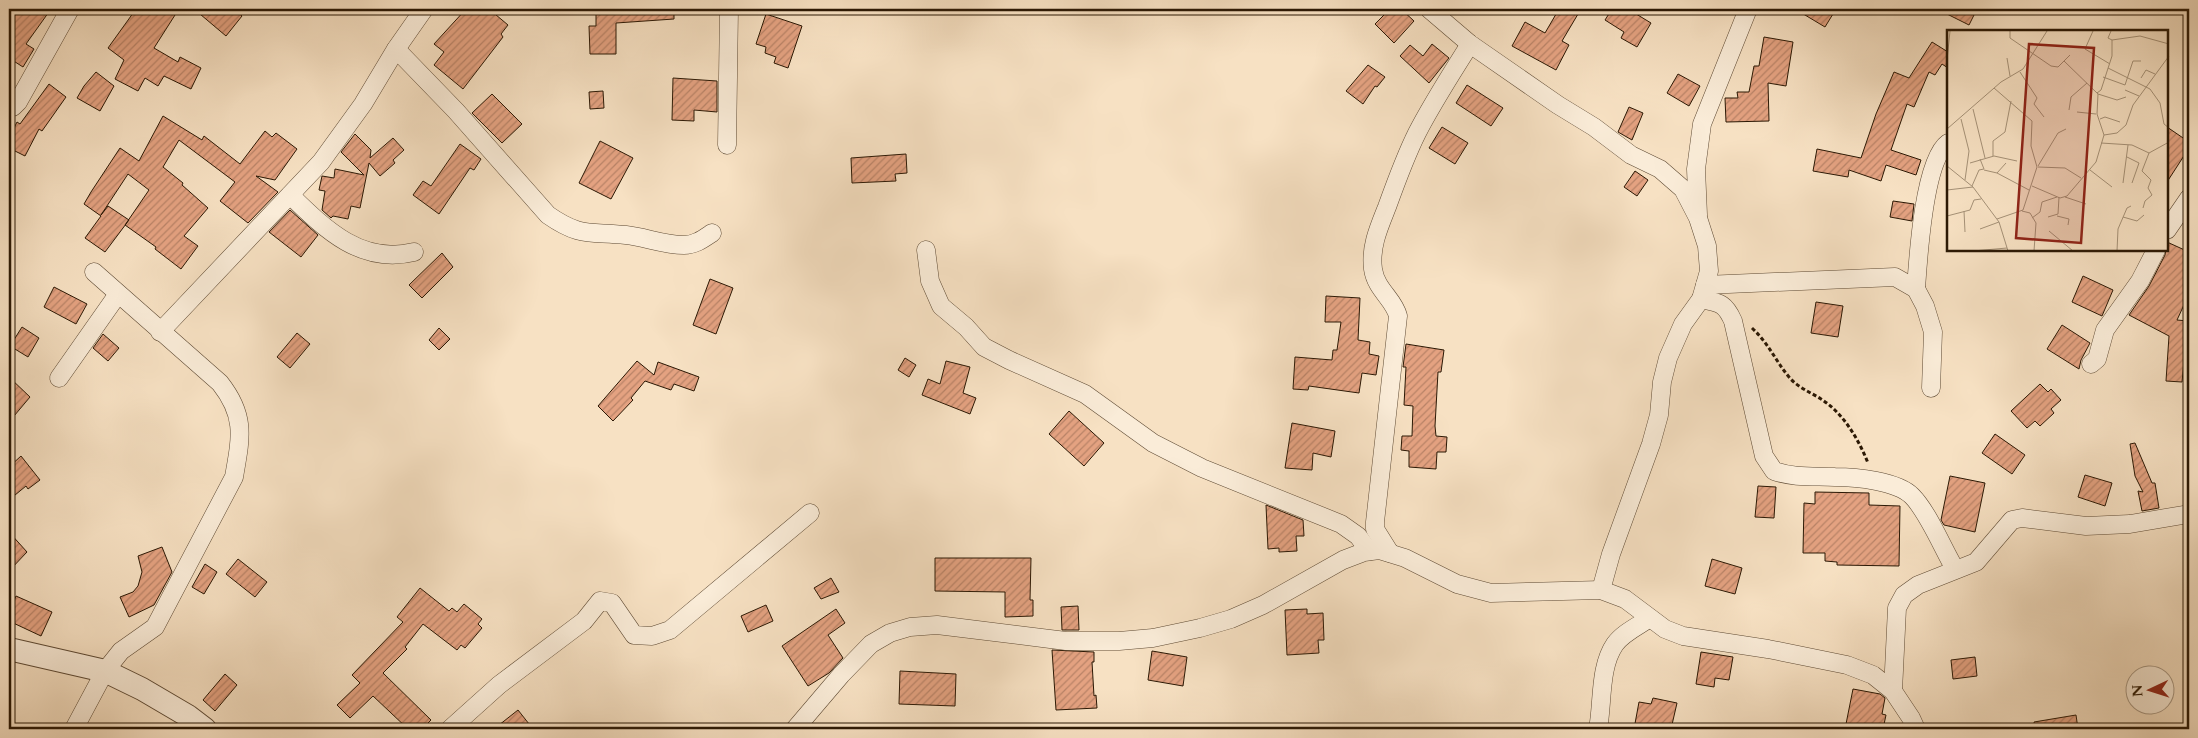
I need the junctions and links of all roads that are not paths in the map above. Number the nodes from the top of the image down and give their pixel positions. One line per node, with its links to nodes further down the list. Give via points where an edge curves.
1 (70, 9): 8 (street, via 18,102)
2 (424, 9): 7 (street)
3 (728, 9): 10 (street)
4 (1429, 9): 6 (street)
5 (1748, 9): 13 (street, via 1702,124 1696,169)
6 (1470, 44): 13 (street, via 1631,155 1660,169 1683,190); 30 (street, via 1402,164 1372,256 1376,280 1398,316 1375,522)
7 (396, 49): 11 (street, via 321,162); 15 (street, via 548,215 561,224 578,232 625,235 684,245 699,242)
8 (9, 107)
9 (1947, 144): 20 (street, via 1942,148 1933,172 1920,233)
10 (727, 145)
11 (290, 195): 18 (street, via 321,224 355,246 378,256); 23 (street)
12 (2189, 198): 14 (street)
13 (1698, 218): 21 (street, via 1707,246 1709,270)
14 (2168, 229)
15 (712, 233)
16 (926, 250): 29 (street, via 930,281 941,306 984,347 1085,394 1153,443 1202,468 1341,524 1358,536)
17 (2155, 251): 24 (street, via 2140,280 2105,330 2097,359)
18 (414, 252)
19 (94, 272): 22 (street)
20 (1916, 289): 21 (street, via 1895,278); 26 (street, via 1933,332)
21 (1703, 292): 31 (street, via 1728,309 1764,456 1774,471 1796,476 1838,477 1891,484 1912,495); 32 (street, via 1683,324 1668,358 1651,444 1610,554)
22 (118, 294): 23 (street); 25 (street)
23 (160, 332): 35 (street, via 220,383 233,400 239,417 239,450 234,477 155,627 121,650)
24 (2091, 364)
25 (58, 378)
26 (1931, 388)
27 (810, 513): 39 (street, via 670,630 652,636 634,635 612,603 600,601 584,621 499,685)
28 (2189, 514): 31 (street, via 2130,524 2086,526 2022,518 2012,520 1976,562)
29 (1369, 551): 30 (street); 40 (street, via 1343,560 1263,605 1231,619 1153,638 1066,641 937,625 896,631 871,644)
30 (1390, 553): 32 (street, via 1457,584 1491,593)
31 (1955, 569): 36 (street, via 1918,585 1904,595 1897,608)
32 (1602, 590): 33 (street, via 1625,599)
33 (1650, 618): 36 (street, via 1683,636 1847,665 1873,674); 41 (street, via 1615,644 1605,674)
34 (9, 649): 35 (street)
35 (105, 671): 37 (street); 38 (street, via 142,689)
36 (1893, 691): 42 (street)
37 (74, 729)
38 (205, 729)
39 (450, 729)
40 (795, 729)
41 (1598, 729)
42 (1916, 729)

